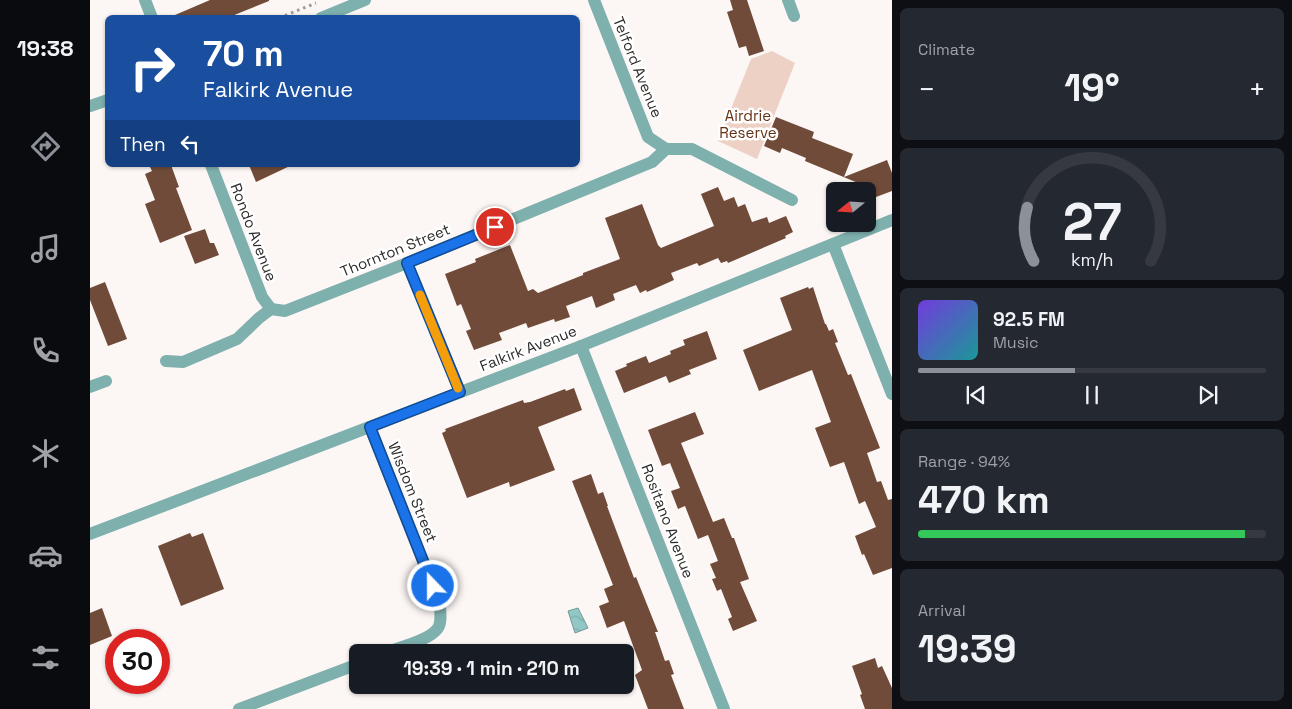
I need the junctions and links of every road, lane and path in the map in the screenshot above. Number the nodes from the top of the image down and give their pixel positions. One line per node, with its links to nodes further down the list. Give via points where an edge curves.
1 (145, 0): 6 (street)
2 (324, 0): 7 (path)
3 (365, 0): 8 (street)
4 (594, 0): 12 (street, Telford Avenue, via 648,136)
5 (788, 0): 9 (street)
6 (151, 15)
7 (286, 15)
8 (328, 15)
9 (794, 16)
10 (105, 101): 11 (street)
11 (90, 106)
12 (666, 149): 14 (street, via 692,149); 17 (street, Thornton Street, via 652,162)
13 (212, 167): 18 (street, Rondo Avenue, via 262,297)
14 (792, 200)
15 (892, 220): 16 (street, Falkirk Avenue)
16 (833, 244): 19 (street, Falkirk Avenue); 24 (street)
17 (407, 263): 18 (street, Thornton Street, via 284,311); 23 (street)
18 (271, 309): 20 (street, via 237,339 184,362)
19 (581, 346): 23 (street, Falkirk Avenue); 30 (street, Rositano Avenue)
20 (166, 361)
21 (106, 381): 22 (street)
22 (90, 387)
23 (460, 392): 25 (street, Falkirk Avenue)
24 (892, 394)
25 (370, 427): 26 (street, Falkirk Avenue); 27 (street, Wisdom Street, via 440,604 439,627 425,638)
26 (90, 534)
27 (409, 644)
28 (349, 667): 29 (street)
29 (239, 709)
30 (724, 709)

